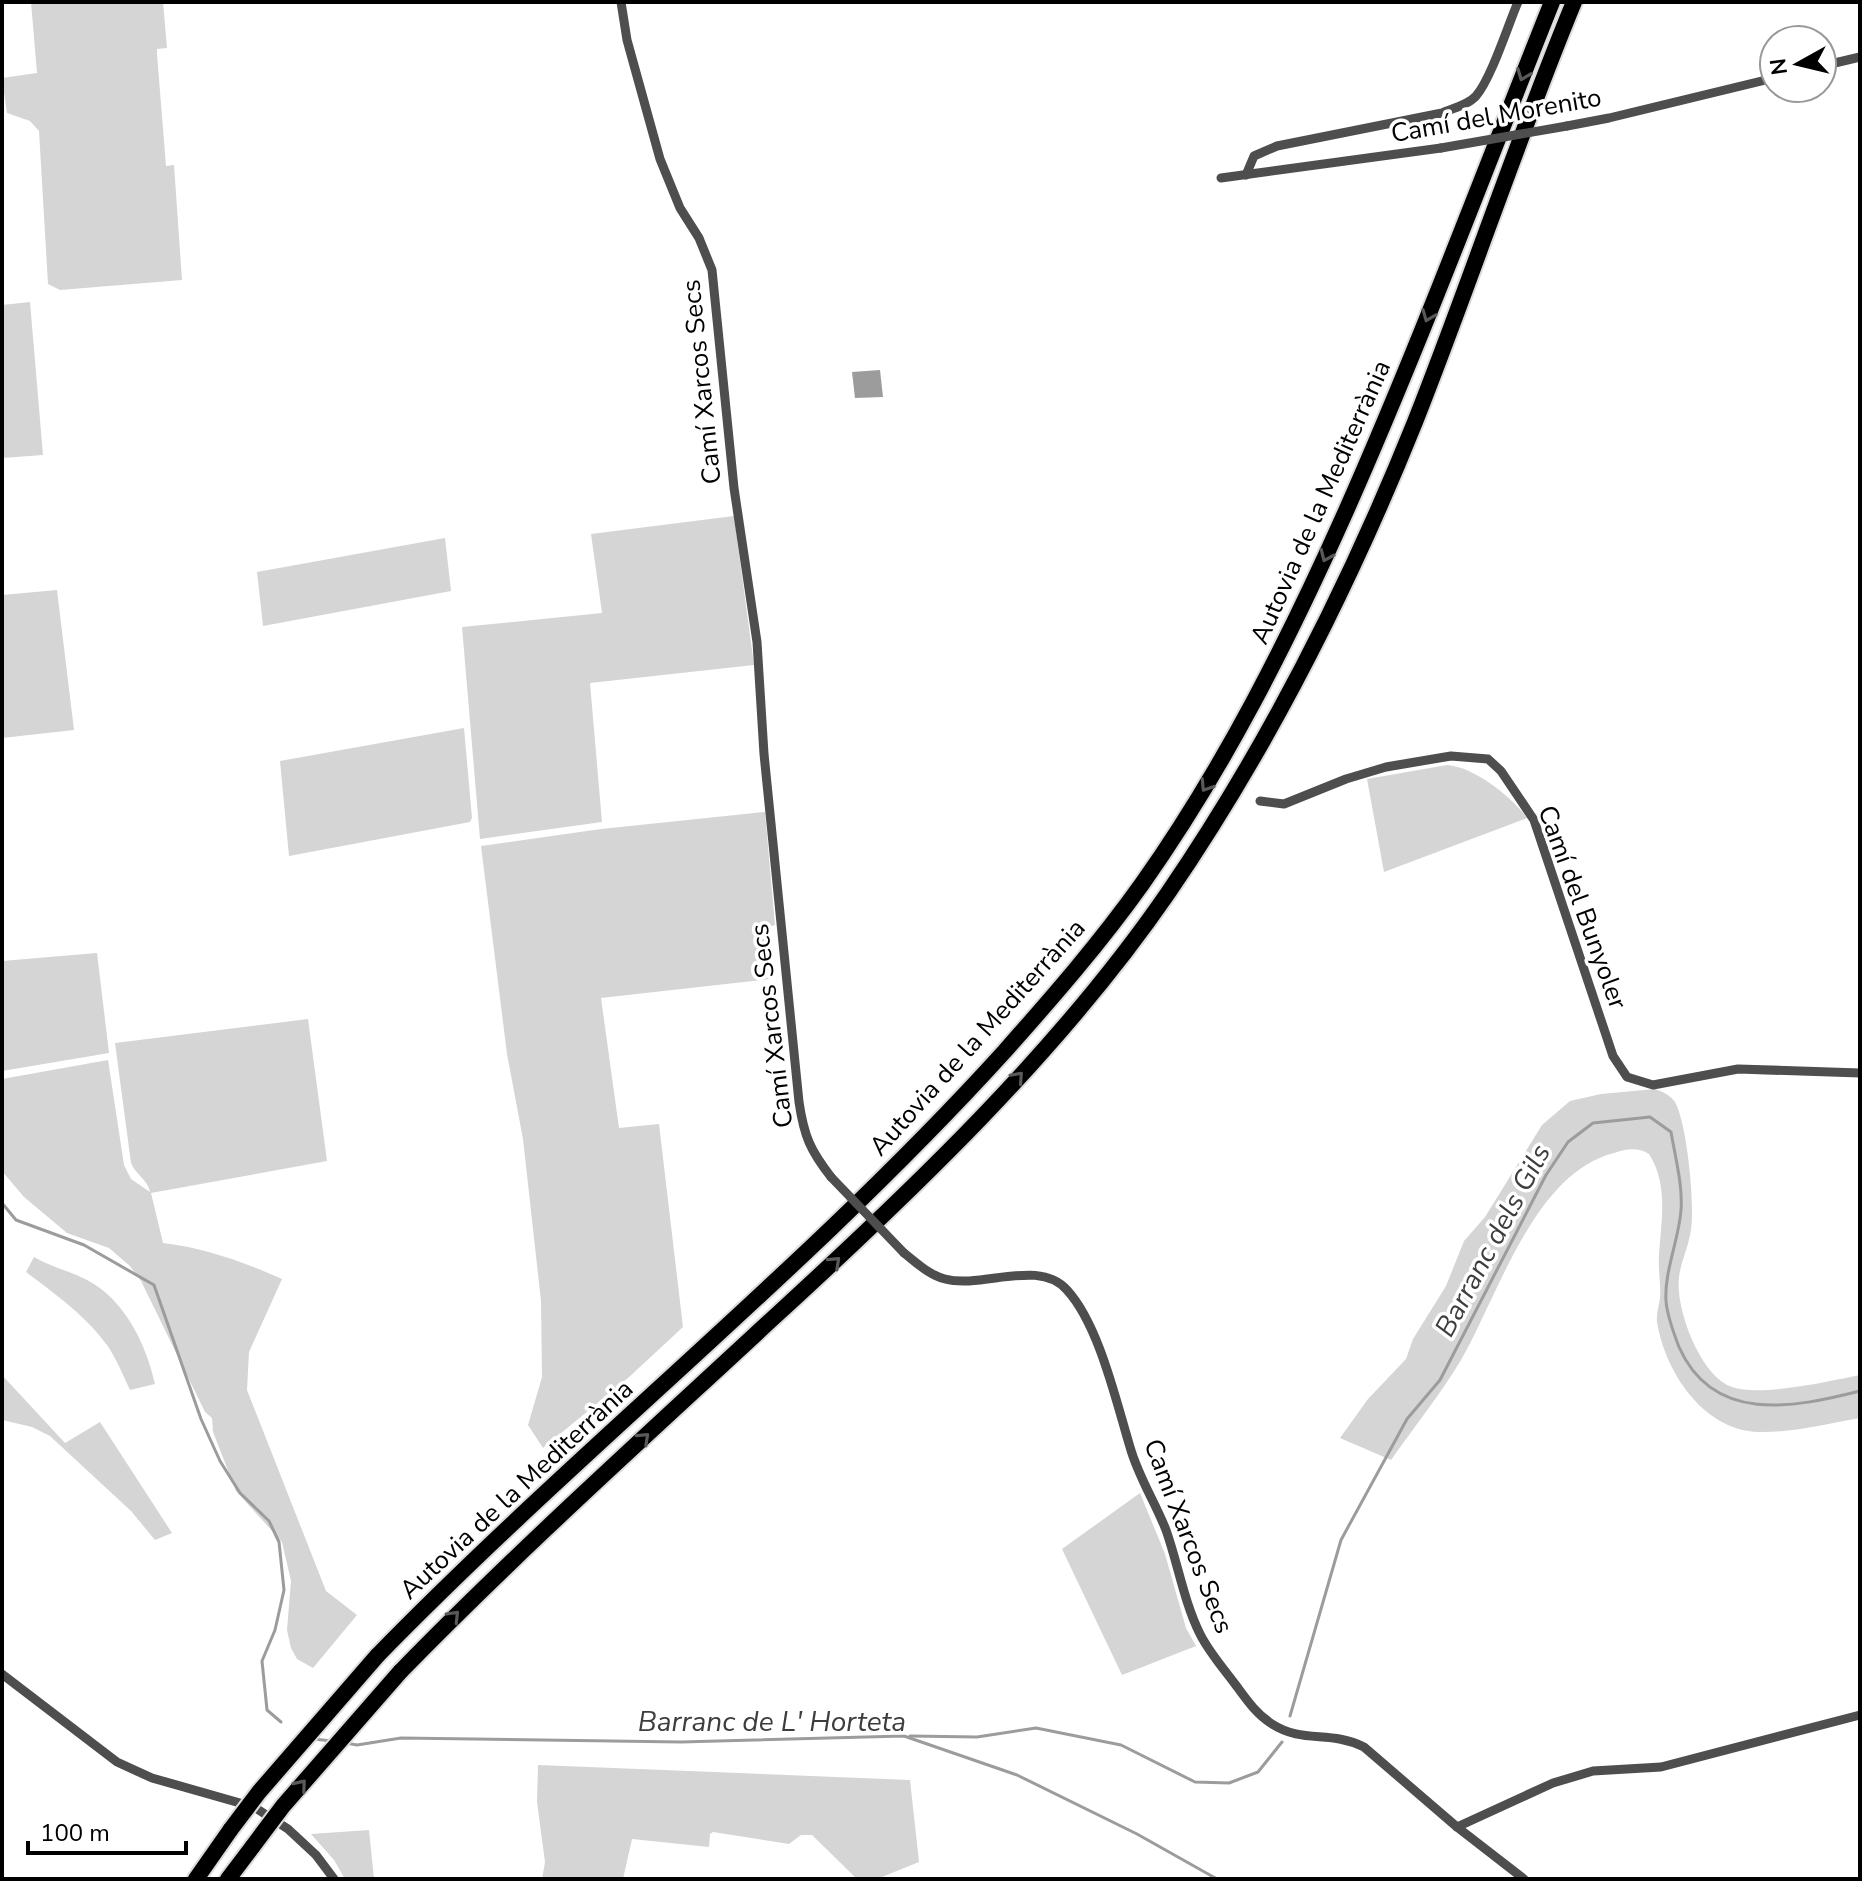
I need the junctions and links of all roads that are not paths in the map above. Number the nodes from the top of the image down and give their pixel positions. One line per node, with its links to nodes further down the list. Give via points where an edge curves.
1 (621, 2): 14 (street, Camí Xarcos Secs, bridge, via 660,159 712,270 734,488 757,642 765,769 806,1139 831,1177 930,1274 969,1282 1036,1274 1061,1283 1084,1313 1134,1463 1152,1495 1205,1644 1247,1701 1271,1723 1289,1734 1347,1739 1364,1747)
2 (1518, 2): 8 (street, via 1476,95 1463,104 1277,146 1254,156)
3 (1552, 2): 15 (highway, Autovia de la Mediterrània, one-way to 15, bridge, via 1387,420 1303,607 1221,763 1141,885 1049,1002 943,1118 848,1213 454,1577 377,1656 259,1792)
4 (1574, 2): 16 (highway, Autovia de la Mediterrània, one-way to 4, bridge, via 283,1806 400,1672 485,1585 867,1232 969,1130 1075,1014 1167,895 1244,775 1329,616 1414,424)
5 (1860, 57): 6 (street)
6 (1838, 62)
7 (1758, 82): 8 (street, Camí del Morenito, bridge, via 1567,126)
8 (1246, 175): 9 (street, Camí del Morenito)
9 (1221, 178)
10 (1260, 801): 11 (street, Camí del Bunyoler, via 1284,804 1386,767 1451,756 1488,759 1534,820 1613,1056 1627,1077 1653,1085 1738,1069)
11 (1860, 1073)
12 (2, 1674): 17 (street, via 117,1762 152,1778 254,1807 288,1829)
13 (1860, 1715): 14 (street, via 1661,1767 1593,1771)
14 (1457, 1827): 18 (street, Camí Xarcos Secs)
15 (196, 1879)
16 (228, 1879)
17 (334, 1879)
18 (1524, 1879)

